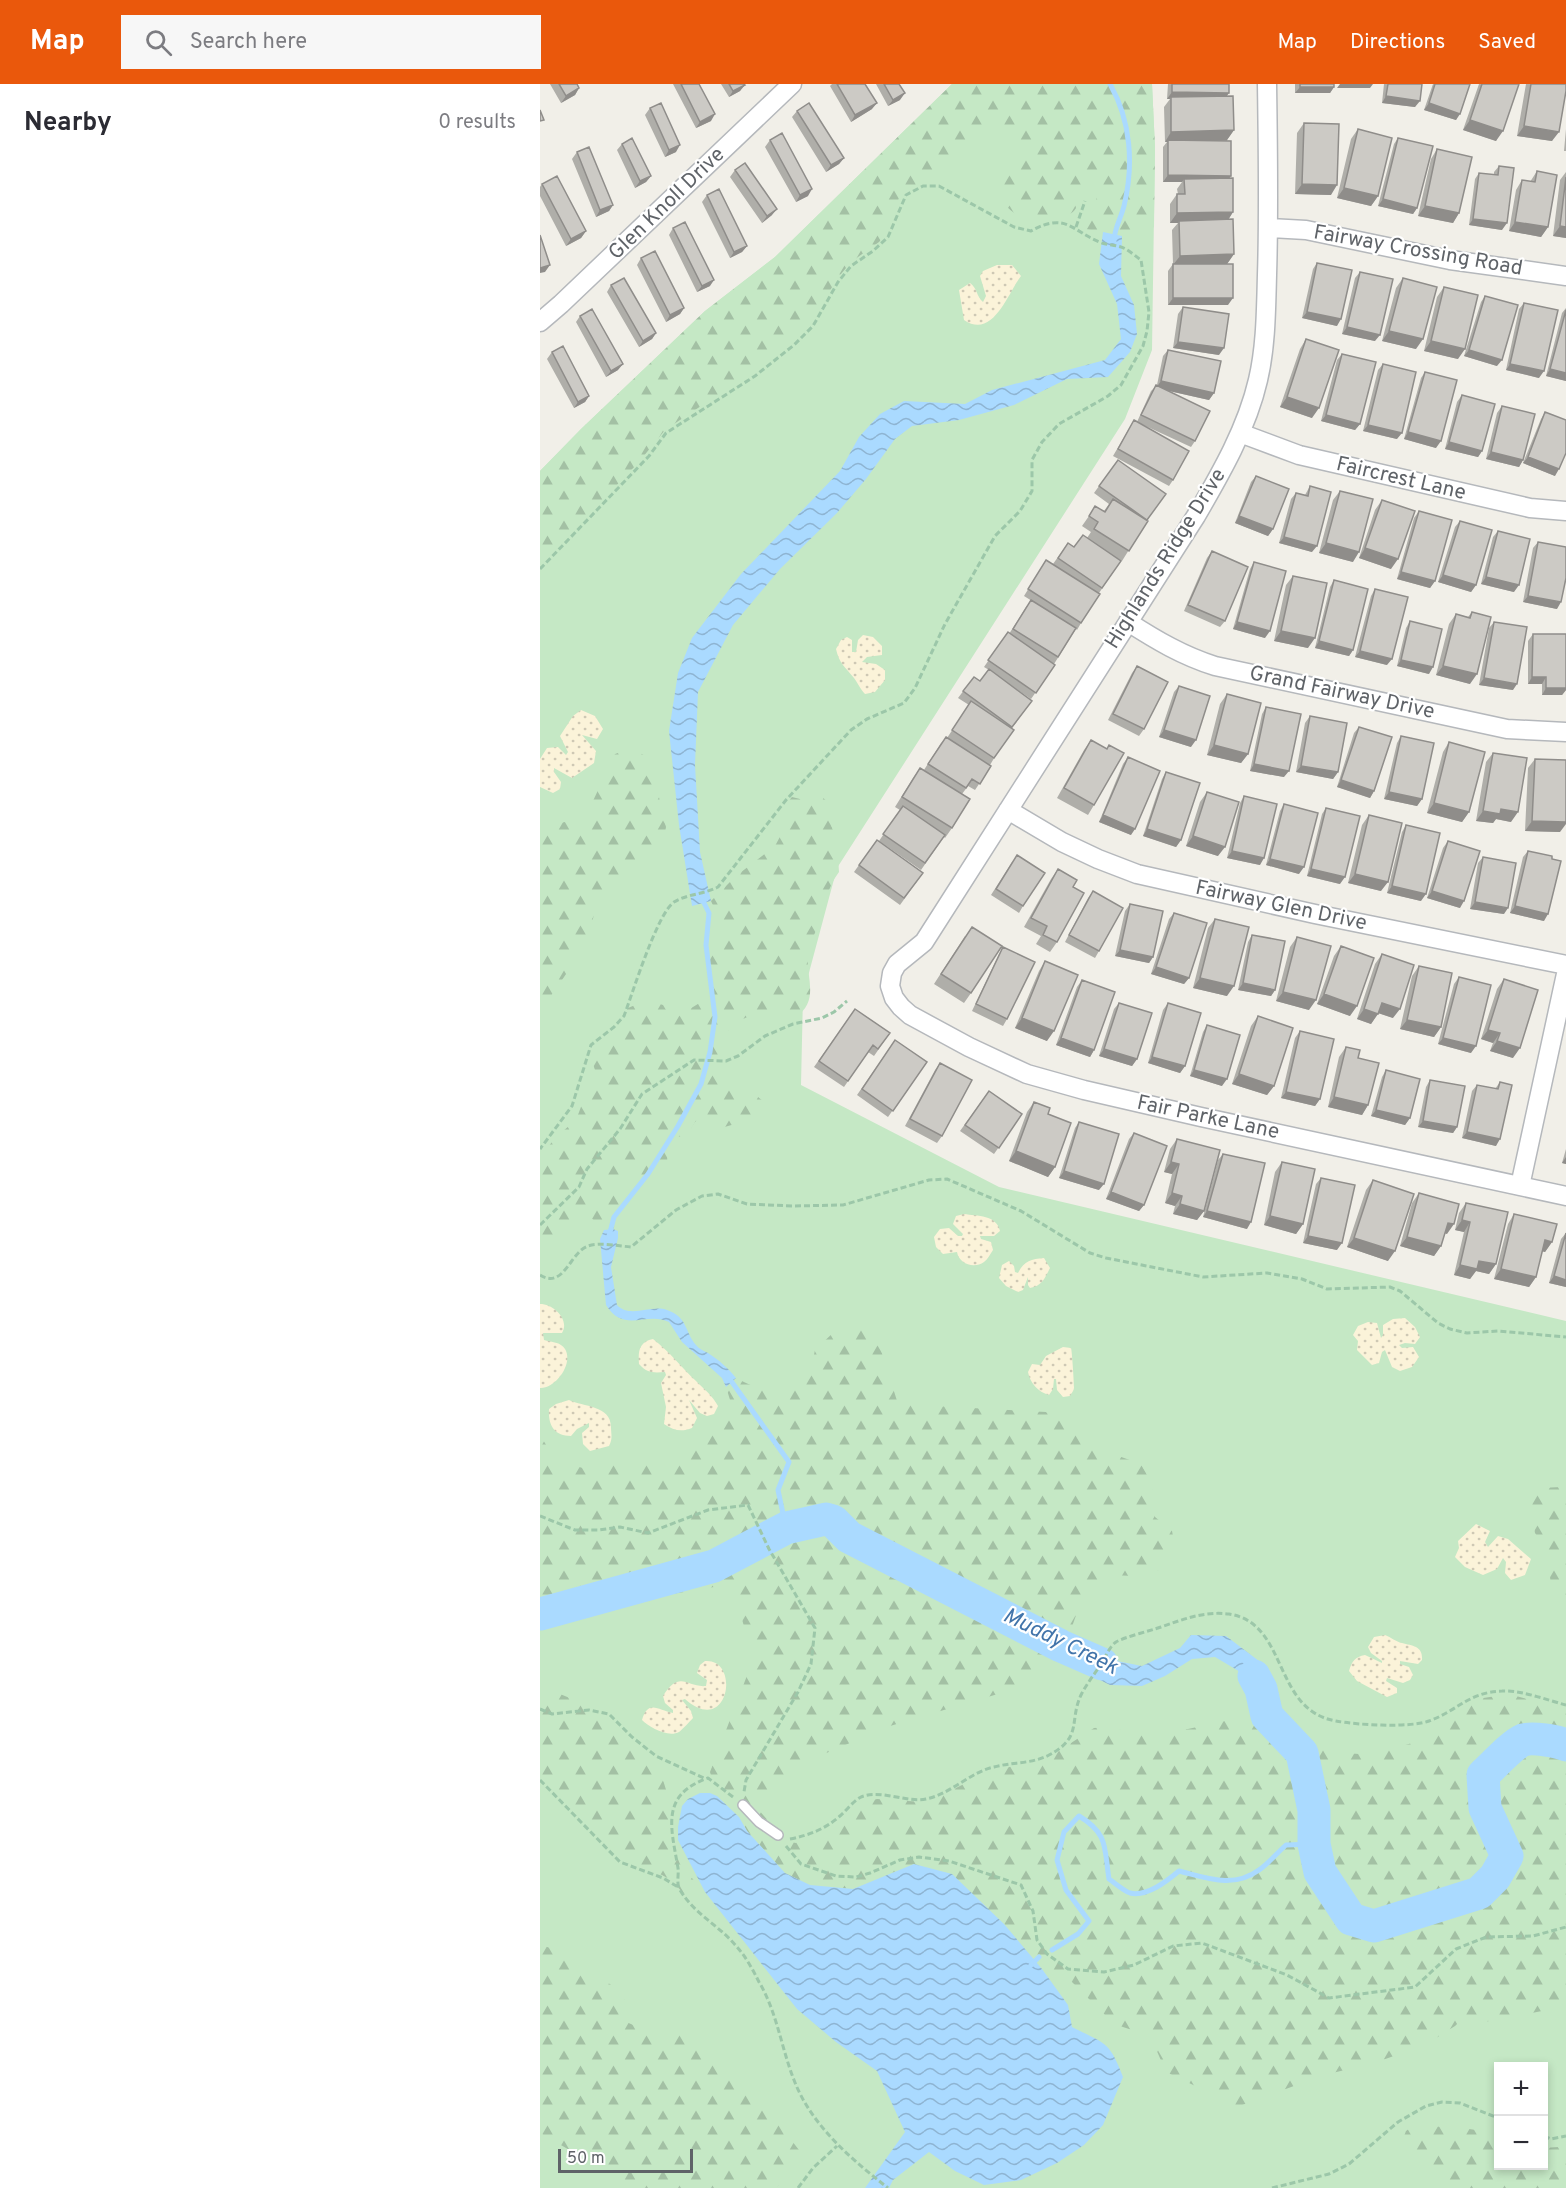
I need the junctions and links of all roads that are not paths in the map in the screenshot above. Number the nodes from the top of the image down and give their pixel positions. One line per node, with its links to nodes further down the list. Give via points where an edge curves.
1 (792, 84): 5 (street, Glen Knoll Drive)
2 (1267, 84): 3 (street, Highlands Ridge Drive)
3 (1269, 228): 4 (street, Fairway Crossing Road, via 1306,230 1450,260); 6 (street, Highlands Ridge Drive, via 1266,321 1258,380)
4 (1566, 276)
5 (540, 322)
6 (1240, 433): 7 (street, Faircrest Lane, via 1299,455 1530,508); 8 (street, Highlands Ridge Drive, via 1196,516)
7 (1566, 511)
8 (1128, 622): 9 (street, Grand Fairway Drive, via 1164,645 1215,666 1507,729); 10 (street, Highlands Ridge Drive)
9 (1566, 732)
10 (1008, 810): 11 (street, Fairway Glen Drive, via 1062,842 1137,874); 12 (street, Highlands Ridge Drive, via 924,942)
11 (1566, 965)
12 (892, 973): 14 (street, Fair Parke Lane, via 890,986 894,998 910,1015 1027,1074 1148,1105)
13 (1566, 974): 14 (street)
14 (1520, 1186): 15 (street, Fair Parke Lane)
15 (1566, 1196)
16 (743, 1806): 17 (lane)
17 (778, 1835)

